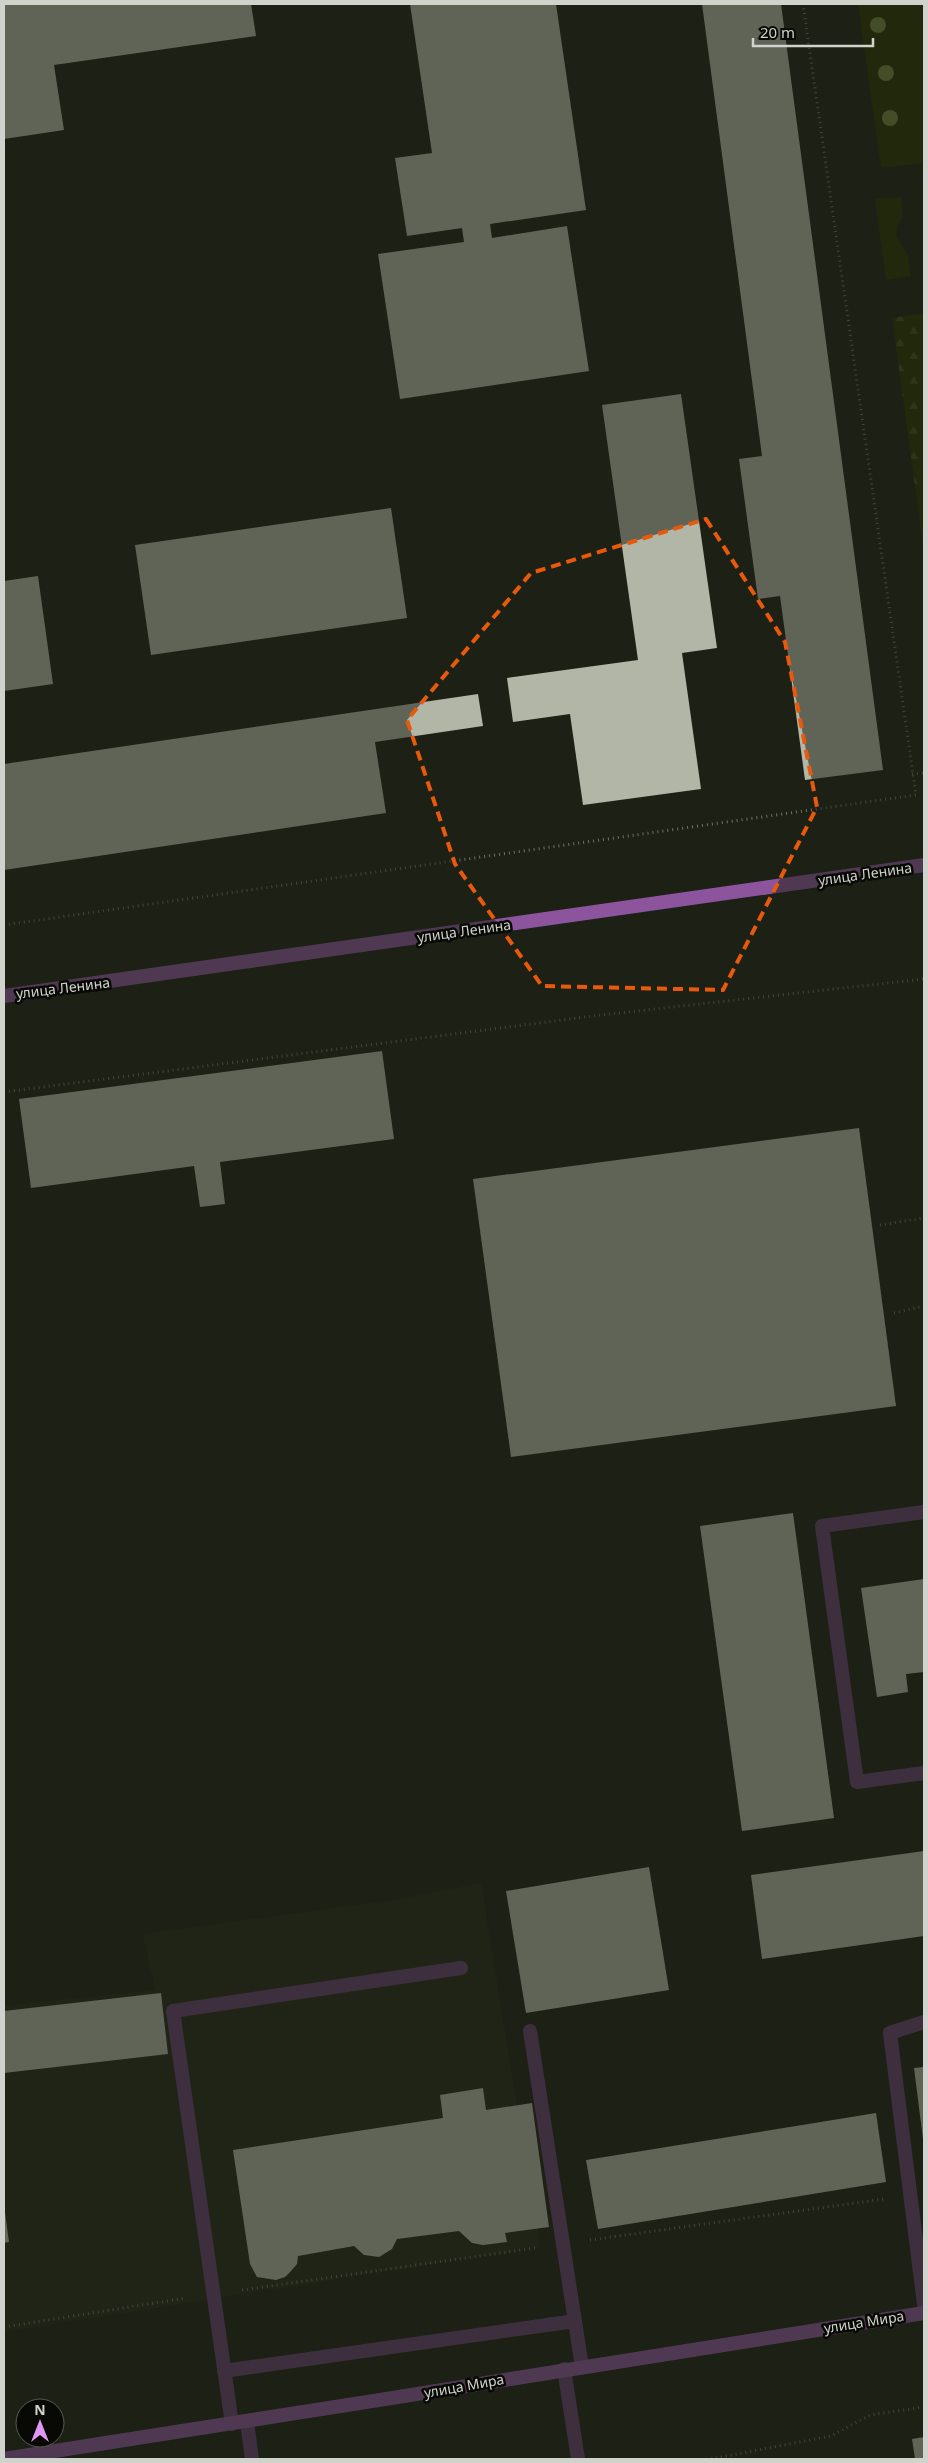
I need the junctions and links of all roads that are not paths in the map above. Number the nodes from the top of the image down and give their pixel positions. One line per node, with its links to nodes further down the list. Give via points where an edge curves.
1 (924, 865): 2 (main road, улица Ленина)
2 (4, 996)
3 (924, 1512): 4 (lane, via 822,1526 857,1782)
4 (924, 1773)
5 (461, 1968): 13 (lane, via 173,2011)
6 (924, 2022): 8 (lane, via 890,2033)
7 (530, 2031): 10 (lane)
8 (924, 2304)
9 (924, 2313): 11 (main road, улица Мира)
10 (575, 2321): 11 (lane); 13 (lane)
11 (582, 2367): 12 (main road, улица Мира)
12 (564, 2369): 14 (main road, улица Мира); 18 (lane)
13 (224, 2371): 15 (lane)
14 (247, 2422): 15 (main road, улица Мира); 17 (lane)
15 (232, 2424): 16 (main road, улица Мира)
16 (4, 2459)
17 (252, 2459)
18 (578, 2459)

